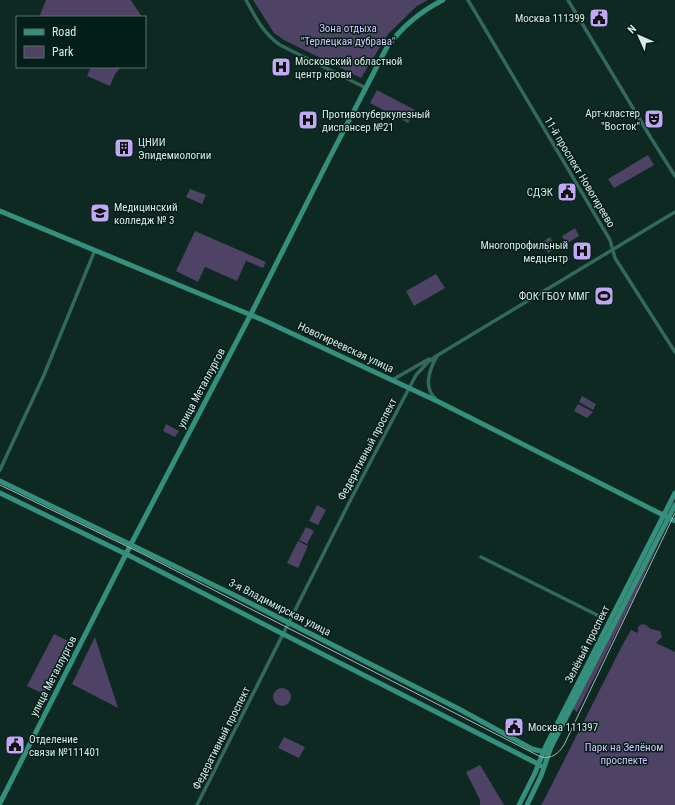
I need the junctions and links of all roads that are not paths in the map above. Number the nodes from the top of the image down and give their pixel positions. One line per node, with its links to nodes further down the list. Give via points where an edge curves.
1 (246, 0): 5 (street, via 273,40)
2 (443, 0): 5 (street, улица Металлургов, via 423,12 397,35 387,47)
3 (468, 0): 10 (street, 11-й проспект Новогиреево, via 610,240)
4 (568, 0): 6 (street)
5 (366, 88): 11 (street, улица Металлургов)
6 (675, 176)
7 (0, 211): 9 (street, Новогиреевская улица)
8 (675, 212): 10 (street, Федеративный проспект)
9 (95, 250): 11 (street, Новогиреевская улица); 17 (street, via 44,375)
10 (613, 250): 12 (street, 11-й проспект Новогиреево, via 615,258); 13 (street, Федеративный проспект)
11 (251, 314): 14 (street, Новогиреевская улица); 24 (street, улица Металлургов)
12 (675, 352)
13 (438, 355): 14 (street); 15 (street, Федеративный проспект, via 416,374); 16 (street, via 429,375 429,383 430,392)
14 (392, 380): 15 (street, Новогиреевская улица)
15 (409, 388): 16 (street, Новогиреевская улица); 28 (street, Федеративный проспект)
16 (439, 402): 22 (street, Новогиреевская улица)
17 (0, 470)
18 (0, 481): 24 (street, 3-я Владимирская улица)
19 (0, 493): 25 (street, 3-я Владимирская улица)
20 (675, 493): 22 (street, Зелёный проспект)
21 (675, 505): 22 (street, Зелёный проспект)
22 (666, 517): 23 (street, Новогиреевская улица); 30 (street, Зелёный проспект)
23 (675, 521)
24 (130, 545): 25 (street, улица Металлургов); 28 (street, 3-я Владимирская улица)
25 (126, 554): 29 (street, 3-я Владимирская улица); 33 (street, улица Металлургов)
26 (482, 557): 27 (street)
27 (603, 618)
28 (289, 623): 29 (street, Федеративный проспект); 30 (street, 3-я Владимирская улица, via 532,749)
29 (284, 634): 31 (street, 3-я Владимирская улица); 34 (street, Федеративный проспект)
30 (546, 752): 31 (street, Зелёный проспект); 32 (street, Зелёный проспект)
31 (538, 764): 32 (street, 3-я Владимирская улица); 35 (street, Зелёный проспект)
32 (544, 767): 36 (street, Зелёный проспект)
33 (0, 803)
34 (197, 805)
35 (519, 805)
36 (527, 805)

